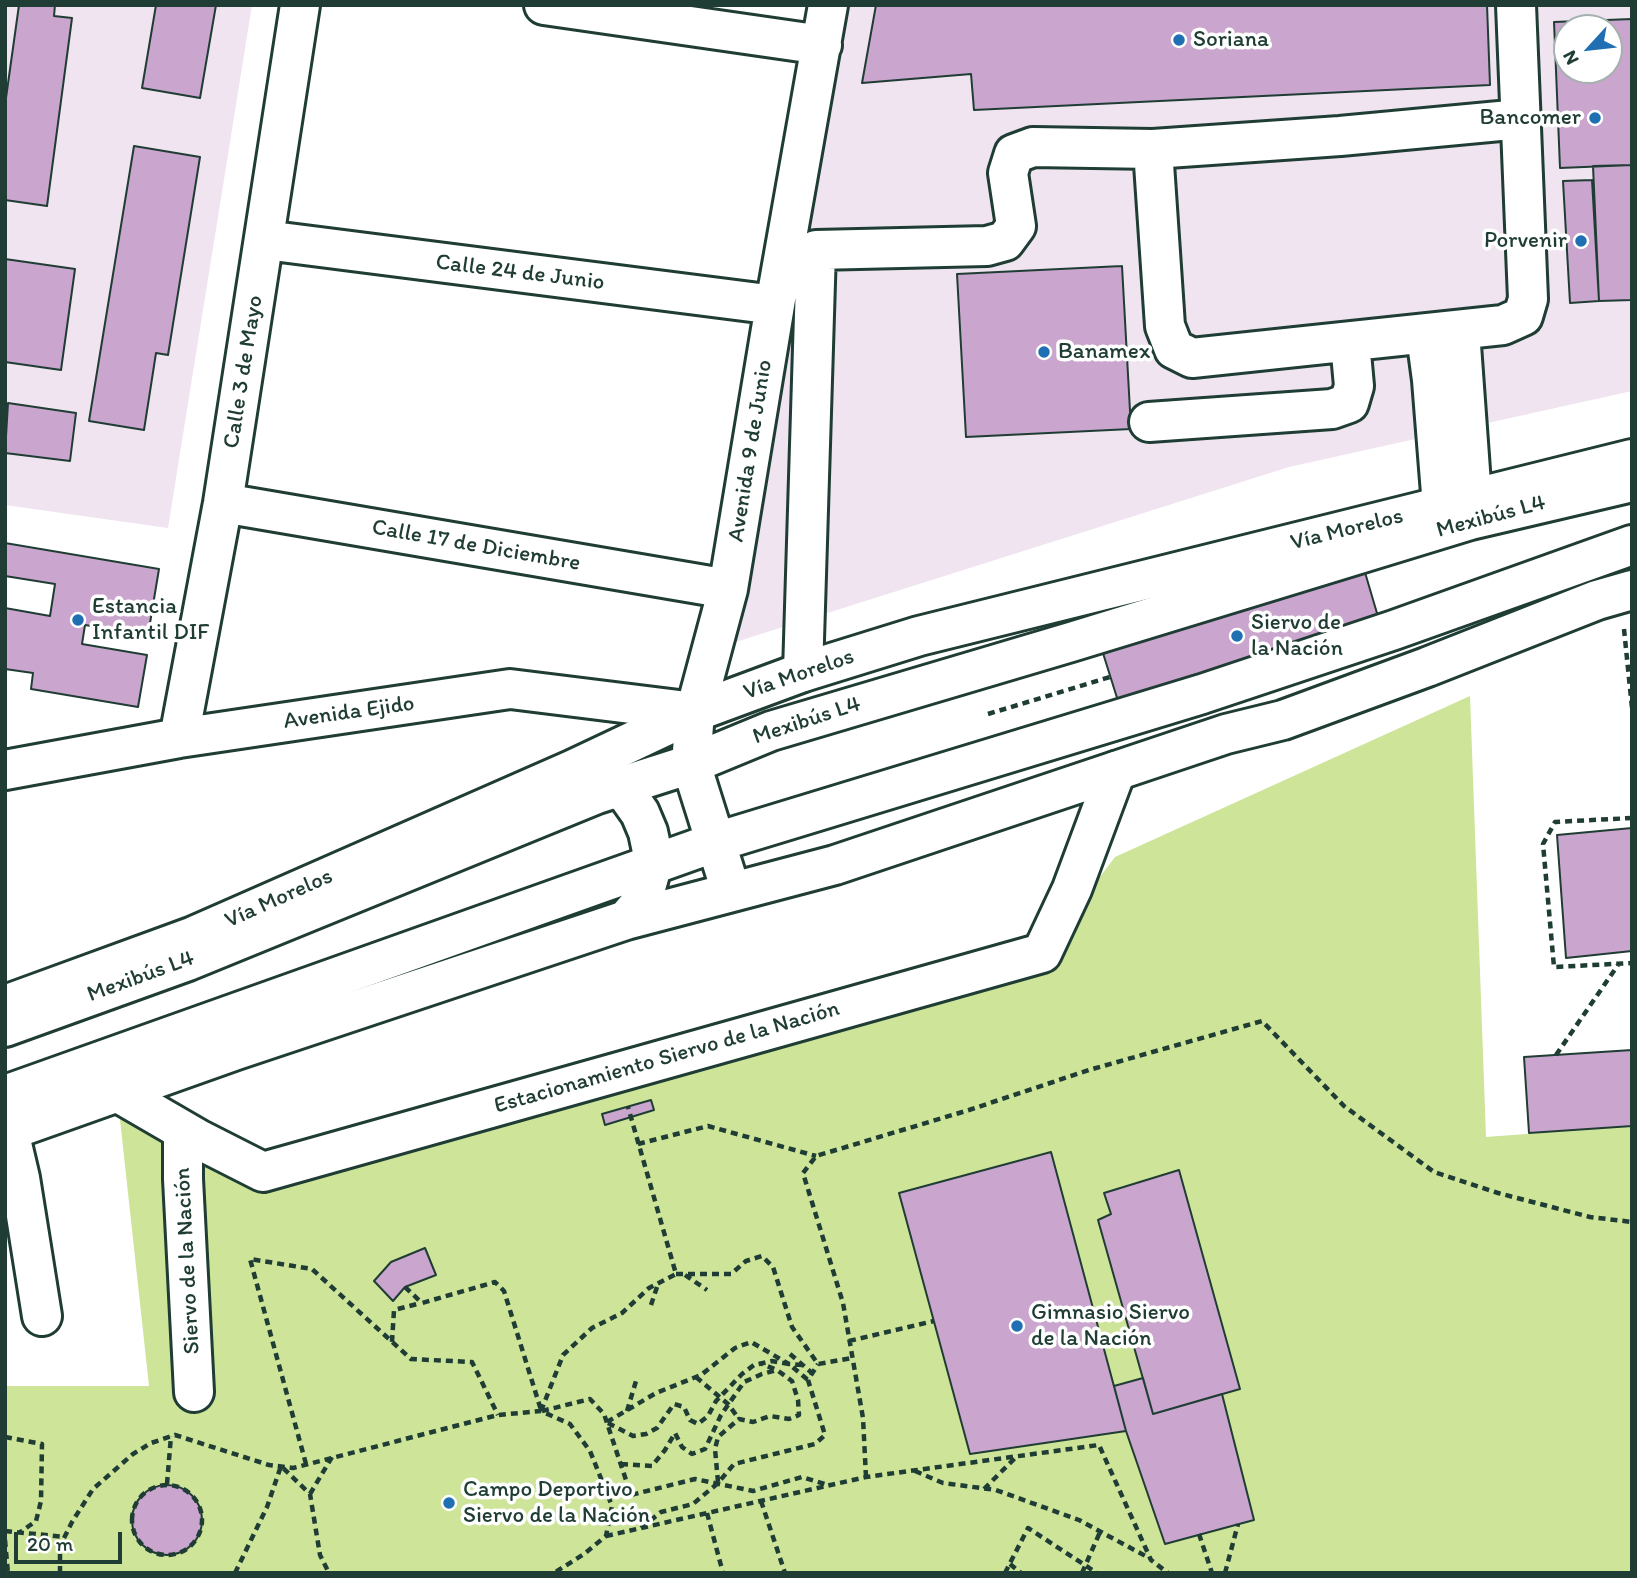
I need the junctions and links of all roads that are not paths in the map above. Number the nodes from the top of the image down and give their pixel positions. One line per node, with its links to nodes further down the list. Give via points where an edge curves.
1 (300, 5): 8 (street, Calle 3 de Mayo)
2 (544, 5): 5 (street)
3 (828, 5): 5 (street, Avenida 9 de Junio)
4 (1516, 5): 6 (street)
5 (822, 45): 9 (street, Avenida 9 de Junio)
6 (1521, 119): 7 (street); 10 (street, via 1528,299 1523,316 1503,325)
7 (1153, 149): 11 (street, via 1165,326 1174,349 1192,358); 20 (street, via 1032,147 1014,154 1008,173 1016,226 1005,240 987,246 816,250)
8 (265, 240): 9 (street, Calle 24 de Junio); 16 (street, Calle 3 de Mayo)
9 (775, 305): 18 (street, Avenida 9 de Junio)
10 (1443, 333): 11 (street); 15 (street)
11 (1350, 342): 12 (street, via 1354,386 1349,403 1332,409)
12 (1149, 422)
13 (1632, 459): 15 (street, Vía Morelos)
14 (1632, 482): 23 (street, Mexibús L4, via 1470,520 771,731)
15 (1457, 502): 20 (street, Vía Morelos, via 919,636)
16 (223, 503): 18 (street, Calle 17 de Diciembre); 22 (street, Calle 3 de Mayo)
17 (1632, 545): 28 (street, via 1228,685)
18 (729, 589): 21 (street, Avenida 9 de Junio)
19 (1626, 592): 26 (street, via 1283,720)
20 (803, 672): 21 (street, Vía Morelos)
21 (695, 712): 22 (street, Avenida Ejido, via 510,689); 23 (street, Avenida 9 de Junio); 25 (street, Vía Morelos)
22 (179, 738): 24 (street, Avenida Ejido)
23 (691, 764): 27 (street, Mexibús L4); 28 (street, Avenida 9 de Junio)
24 (5, 769)
25 (572, 769): 27 (street); 32 (street, Vía Morelos, via 194,936)
26 (1116, 771): 30 (street, via 835,865); 36 (street, Estacionamiento Siervo de la Nación, via 1072,889 1042,953 263,1172)
27 (617, 788): 29 (street, via 640,813 648,832); 33 (street, Mexibús L4, via 187,961)
28 (716, 842): 29 (street); 30 (street, Avenida 9 de Junio)
29 (651, 864): 31 (street, via 638,906); 35 (street)
30 (731, 891): 31 (street)
31 (625, 920): 34 (street)
32 (5, 1004)
33 (5, 1027)
34 (117, 1092): 35 (street); 36 (street, Estacionamiento Siervo de la Nación)
35 (6, 1119): 37 (street)
36 (184, 1131): 38 (street, Siervo de la Nación)
37 (42, 1316)
38 (194, 1392)

